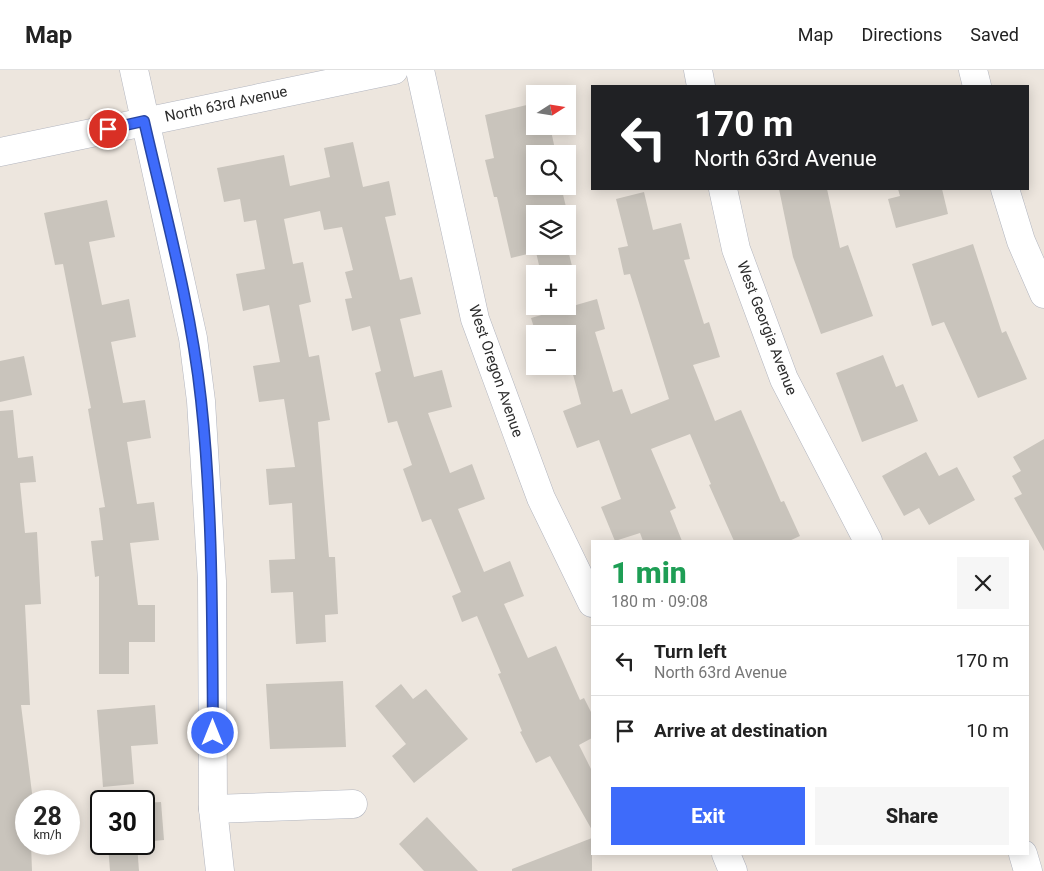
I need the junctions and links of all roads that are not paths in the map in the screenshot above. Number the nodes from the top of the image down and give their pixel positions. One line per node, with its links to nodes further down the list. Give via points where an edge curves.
1 (134, 70): 8 (street)
2 (394, 70): 8 (street, North 63rd Avenue)
3 (420, 70): 14 (street, West Oregon Avenue, via 475,319 542,498)
4 (698, 70): 6 (street)
5 (973, 70): 7 (street)
6 (701, 85)
7 (977, 85)
8 (144, 121): 9 (street, North 63rd Avenue); 16 (street, via 192,338 201,401 212,581)
9 (0, 152)
10 (723, 190): 13 (street, West Georgia Avenue, via 736,248 784,379)
11 (1005, 190): 12 (street, via 1020,241)
12 (1044, 294)
13 (867, 540)
14 (591, 601)
15 (353, 804): 16 (street)
16 (213, 809): 19 (street)
17 (726, 855): 20 (street)
18 (1023, 855): 21 (street)
19 (220, 871)
20 (733, 871)
21 (1028, 871)

